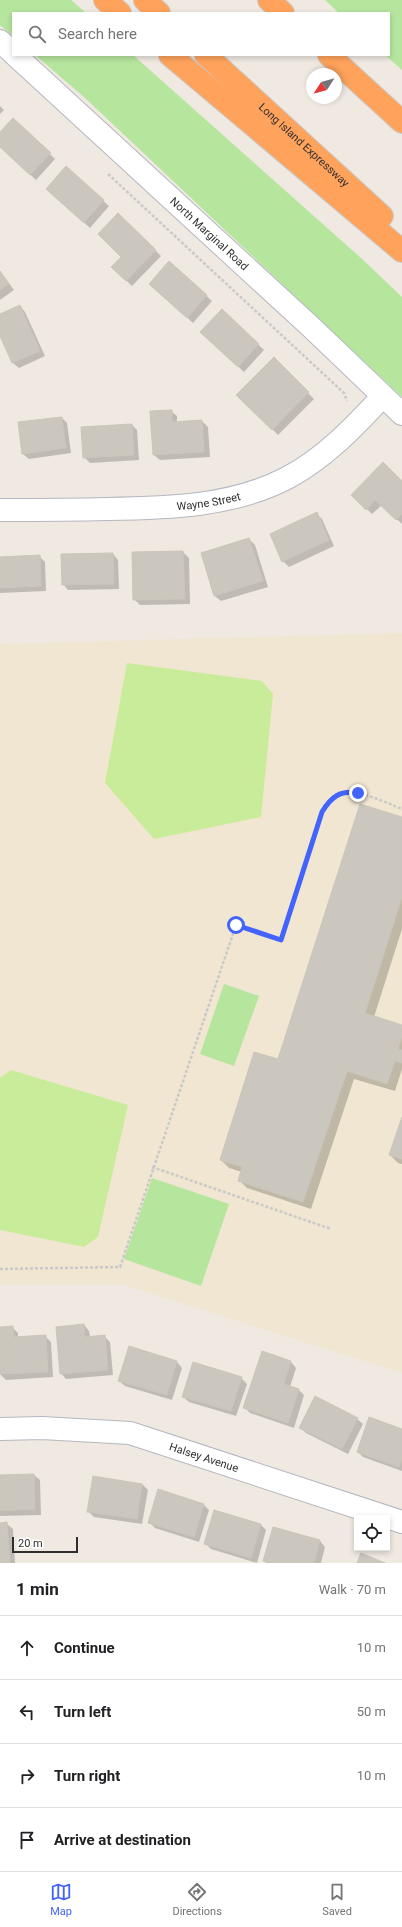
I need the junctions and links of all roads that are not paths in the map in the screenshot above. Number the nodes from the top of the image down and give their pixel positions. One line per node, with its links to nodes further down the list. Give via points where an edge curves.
1 (105, 0): 4 (highway)
2 (145, 0): 5 (highway)
3 (269, 0): 6 (highway)
4 (119, 12)
5 (159, 12)
6 (282, 12)
7 (0, 41): 8 (street)
8 (12, 52)
9 (17, 56): 16 (street, North Marginal Road)
10 (171, 56): 15 (highway)
11 (207, 56): 14 (highway, Long Island Expressway)
12 (330, 56): 13 (highway)
13 (402, 122)
14 (402, 234)
15 (402, 252)
16 (384, 396): 17 (street, North Marginal Road); 18 (street, Wayne Street, via 340,442 303,468 286,478 236,498 163,508)
17 (402, 414)
18 (0, 510)
19 (0, 1429): 20 (street, Halsey Avenue, via 42,1428 130,1433)
20 (402, 1522)

